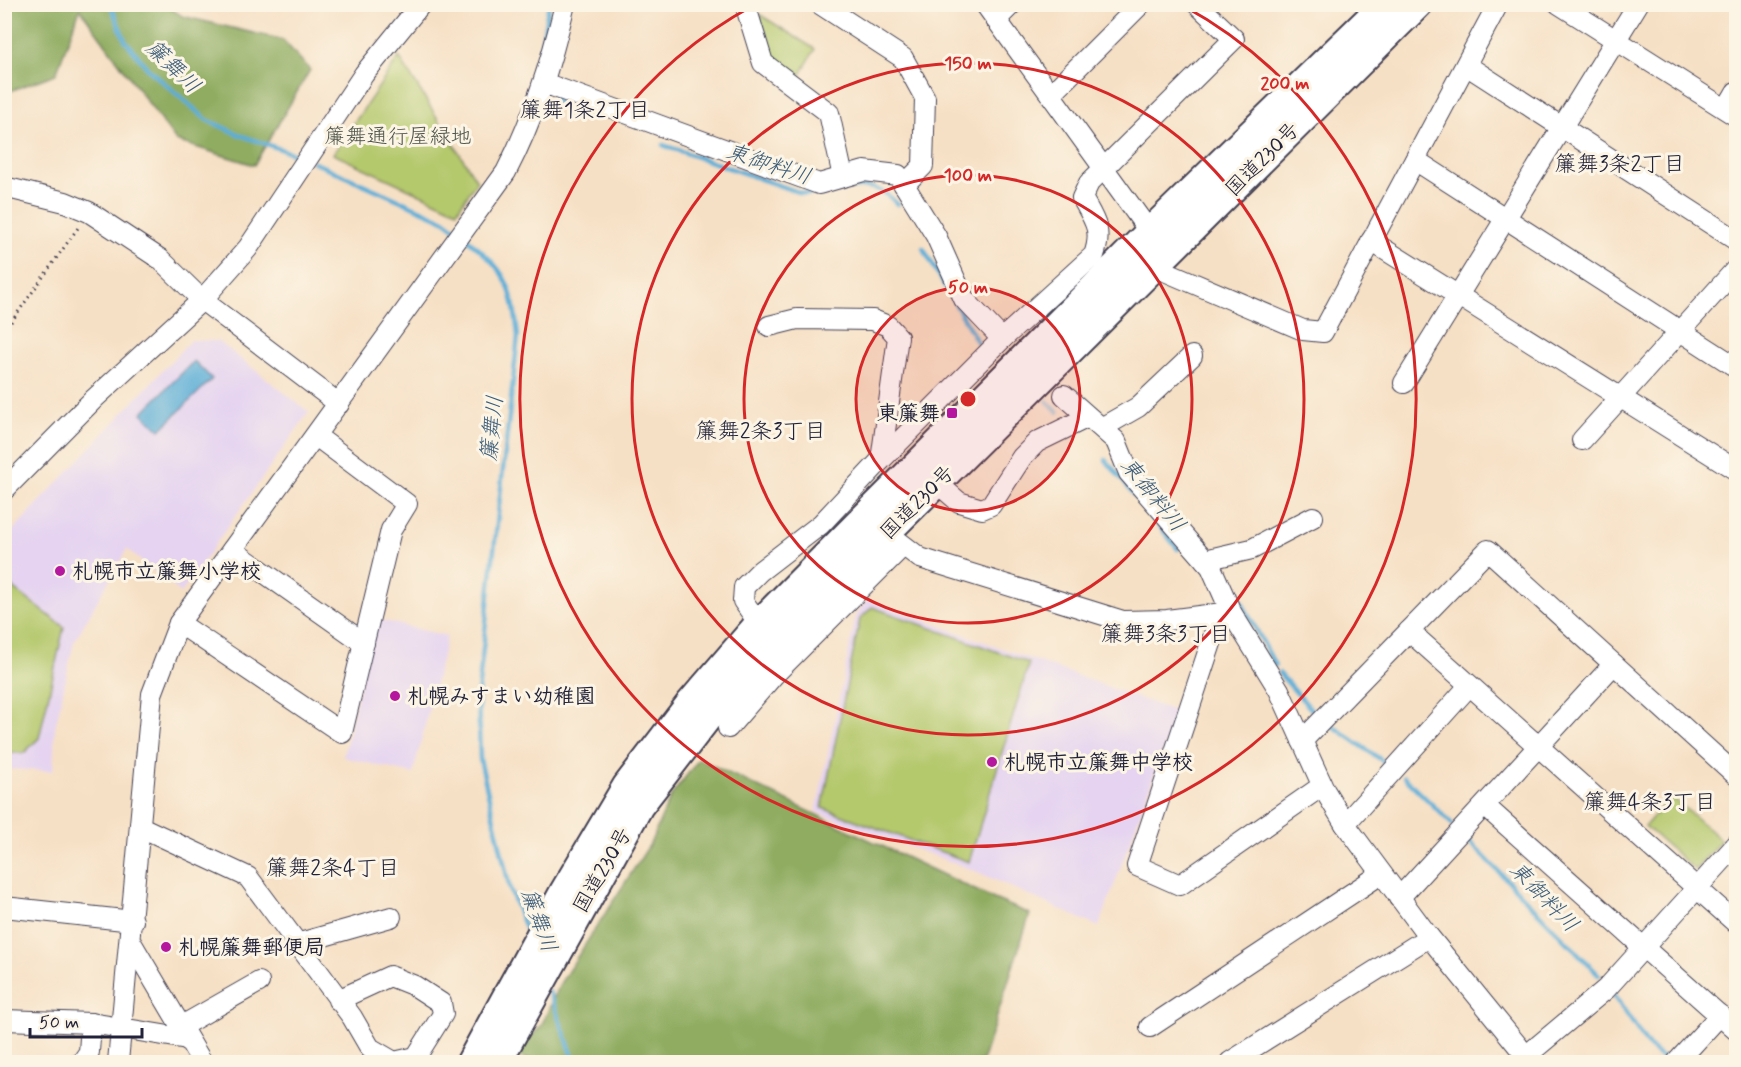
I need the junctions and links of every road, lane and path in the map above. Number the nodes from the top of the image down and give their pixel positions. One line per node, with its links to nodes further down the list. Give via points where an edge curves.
1 (421, 4): 32 (street, via 364,74 248,248)
2 (565, 4): 16 (street)
3 (745, 4): 22 (street, via 763,63 829,113)
4 (820, 4): 23 (street, via 903,58 926,98 923,166)
5 (1012, 4): 13 (street)
6 (1141, 4): 17 (street)
7 (1197, 4): 21 (street, via 1234,39)
8 (1385, 4): 29 (highway, 国道230号)
9 (1418, 4): 29 (highway, 国道230号)
10 (1498, 4): 15 (street)
11 (1558, 4): 14 (street)
12 (1638, 4): 14 (street)
13 (990, 12): 17 (street)
14 (1615, 40): 18 (street); 19 (street)
15 (1466, 65): 19 (street); 20 (street)
16 (544, 83): 22 (street, via 819,184); 42 (street, via 506,172)
17 (1051, 93): 21 (street)
18 (1733, 106)
19 (1561, 128): 26 (street); 27 (street)
20 (1415, 160): 26 (street); 28 (street)
21 (1104, 169): 29 (street); 36 (street, via 1089,183 1082,198 1100,239 1094,255)
22 (843, 177): 23 (street, via 875,172 898,175)
23 (904, 184): 36 (street, via 936,236 964,298)
24 (4, 187): 25 (street)
25 (89, 212): 32 (street, via 160,259); 35 (path)
26 (1506, 216): 31 (street); 34 (street)
27 (1737, 240)
28 (1371, 241): 29 (street, via 1323,332 1302,330); 31 (street)
29 (1156, 251): 48 (highway, 国道230号)
30 (1737, 269): 34 (street)
31 (1457, 295): 39 (street); 41 (street)
32 (202, 300): 42 (street); 49 (street, via 95,398)
33 (769, 326): 46 (street, via 797,319 873,320 888,326 898,337)
34 (1680, 330): 38 (street); 41 (street)
35 (4, 332)
36 (1002, 339): 46 (street)
37 (1192, 356): 43 (street, via 1138,407)
38 (1737, 367)
39 (1404, 383)
40 (1064, 394): 43 (street)
41 (1620, 397): 45 (street); 47 (street)
42 (339, 404): 44 (street)
43 (1096, 422): 48 (street, via 1037,442 1022,457 991,505 982,509 959,502); 53 (street, via 1116,441 1129,473)
44 (315, 436): 52 (street); 58 (street, via 406,504 391,530)
45 (1582, 440)
46 (881, 460): 57 (street, via 821,524 744,587 743,601)
47 (1737, 470)
48 (929, 471): 51 (highway, 国道230号)
49 (4, 490)
50 (1313, 517): 53 (street, via 1252,549)
51 (885, 531): 54 (street, via 920,558 1123,621); 57 (highway, 国道230号); 61 (street)
52 (232, 550): 55 (street); 58 (street)
53 (1205, 560): 54 (street)
54 (1226, 612): 62 (street, via 1279,690); 65 (street, via 1137,866 1180,885)
55 (179, 623): 58 (street, via 342,732); 68 (street, via 152,694)
56 (1409, 631): 59 (street, via 1488,550); 60 (street); 62 (street)
57 (767, 634): 73 (highway, 国道230号)
58 (364, 643)
59 (1614, 664): 63 (street); 64 (street)
60 (1469, 686): 63 (street); 67 (street)
61 (728, 728)
62 (1302, 741): 65 (street)
63 (1539, 747): 66 (street); 71 (street)
64 (1737, 775)
65 (1323, 786): 67 (street)
66 (1485, 806): 72 (street); 81 (street)
67 (1345, 824): 70 (street)
68 (141, 827): 76 (street); 80 (street, via 248,877)
69 (1737, 845): 71 (street)
70 (1381, 874): 72 (street); 88 (street)
71 (1698, 889): 77 (street); 81 (street)
72 (1399, 898): 78 (street)
73 (570, 903): 96 (highway, 国道230号, via 507,995); 97 (highway, 国道230号)
74 (4, 907): 76 (street)
75 (391, 917): 80 (street)
76 (133, 921): 79 (street)
77 (1737, 923)
78 (1429, 937): 92 (street); 98 (street)
79 (131, 942): 87 (street); 90 (street)
80 (296, 944): 83 (street)
81 (1644, 947): 84 (street); 92 (street, via 1606,989)
82 (259, 982): 90 (street)
83 (338, 1000): 91 (street); 91 (street, via 390,976 441,1003 443,1014 416,1057 394,1062)
84 (1720, 1016): 89 (street); 99 (street)
85 (4, 1020): 86 (street)
86 (91, 1023): 87 (street); 93 (street, via 89,1052)
87 (122, 1027): 90 (street); 94 (street)
88 (1150, 1027)
89 (1737, 1030)
90 (184, 1033): 95 (street)
91 (366, 1055)
92 (1529, 1059)
93 (82, 1062)
94 (118, 1062)
95 (202, 1062)
96 (471, 1062)
97 (497, 1062)
98 (1230, 1062)
99 (1677, 1062)

